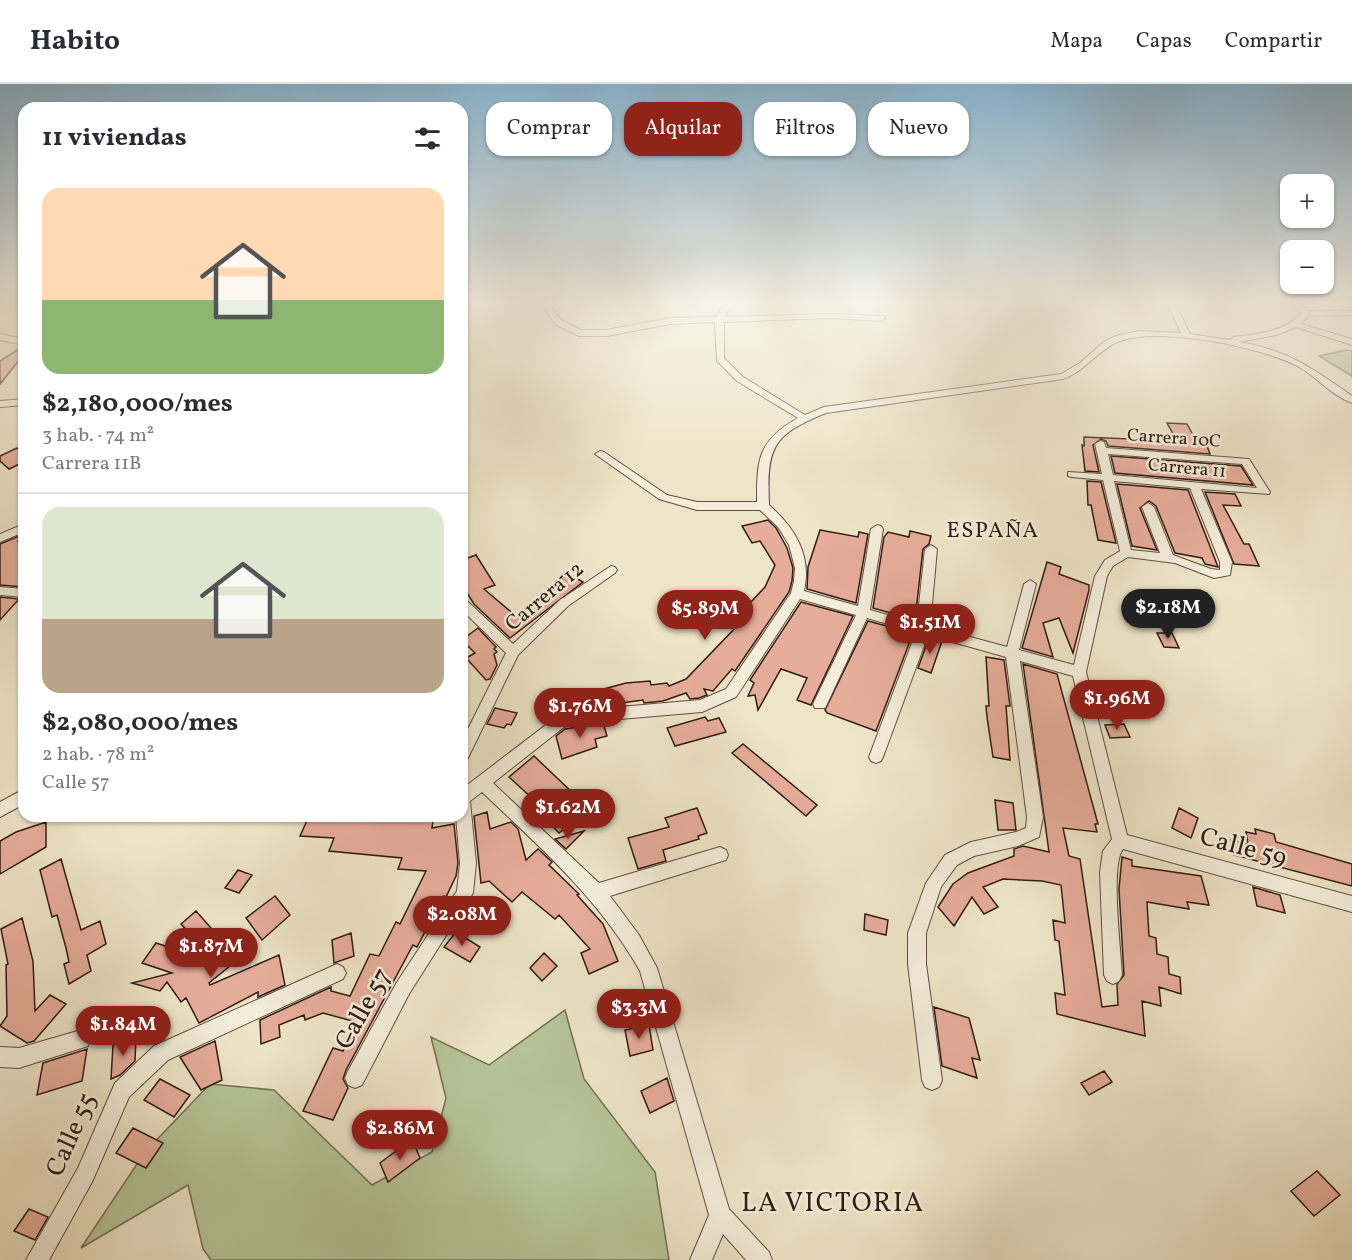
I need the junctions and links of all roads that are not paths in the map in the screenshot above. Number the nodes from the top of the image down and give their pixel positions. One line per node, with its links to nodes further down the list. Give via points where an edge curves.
1 (720, 358): 7 (street, via 740,379)
2 (1090, 358): 7 (street, via 1064,376 824,410)
3 (1285, 358): 4 (street, via 1302,365)
4 (1352, 400)
5 (18, 402): 6 (street)
6 (0, 404)
7 (804, 418): 13 (street, via 769,446 764,460)
8 (600, 454): 13 (street, via 663,497 697,506)
9 (1072, 474): 10 (street, Carrera 11)
10 (1107, 478): 11 (street, Carrera 11); 12 (street, Carrera 10C, via 1100,446 1245,460); 19 (street)
11 (1195, 487): 12 (street, Carrera 11); 20 (street, via 1226,562 1226,572 1210,574)
12 (1265, 492)
13 (763, 506): 25 (street, via 781,521 801,556 802,578)
14 (1148, 507): 20 (street)
15 (877, 529): 27 (street)
16 (18, 530): 17 (street)
17 (0, 538)
18 (931, 549): 28 (street)
19 (1126, 553): 20 (street); 31 (street, via 1109,563 1101,576)
20 (1168, 558)
21 (611, 570): 29 (street, Carrera 12, via 564,603)
22 (1030, 584): 30 (street)
23 (0, 591): 24 (street)
24 (18, 592)
25 (797, 594): 27 (street); 35 (street, via 731,693 702,706 585,716 560,722)
26 (468, 609): 29 (street)
27 (863, 613): 28 (street); 32 (street)
28 (923, 630): 30 (street); 34 (street)
29 (513, 652): 33 (street, Carrera 12)
30 (1012, 654): 31 (street); 49 (street, via 1035,817 1033,832 971,849 951,860 934,883 917,933 916,964)
31 (1078, 672): 40 (street)
32 (820, 704)
33 (468, 744)
34 (876, 757)
35 (482, 782): 36 (street); 42 (street)
36 (468, 794)
37 (18, 800): 38 (street)
38 (0, 810)
39 (464, 822): 48 (street, Calle 57, via 468,863 465,893 404,988)
40 (1120, 841): 43 (street, Calle 59); 45 (street, via 1111,851 1108,872)
41 (720, 855): 42 (street)
42 (597, 892): 50 (street, via 636,944 648,968)
43 (1352, 904)
44 (337, 973): 51 (street, Calle 55, via 161,1053 122,1090 85,1175)
45 (1113, 975)
46 (81, 1039): 47 (street, via 19,1058)
47 (0, 1057)
48 (355, 1078)
49 (932, 1080)
50 (720, 1215): 52 (street); 53 (street)
51 (37, 1260)
52 (701, 1260)
53 (761, 1260)

